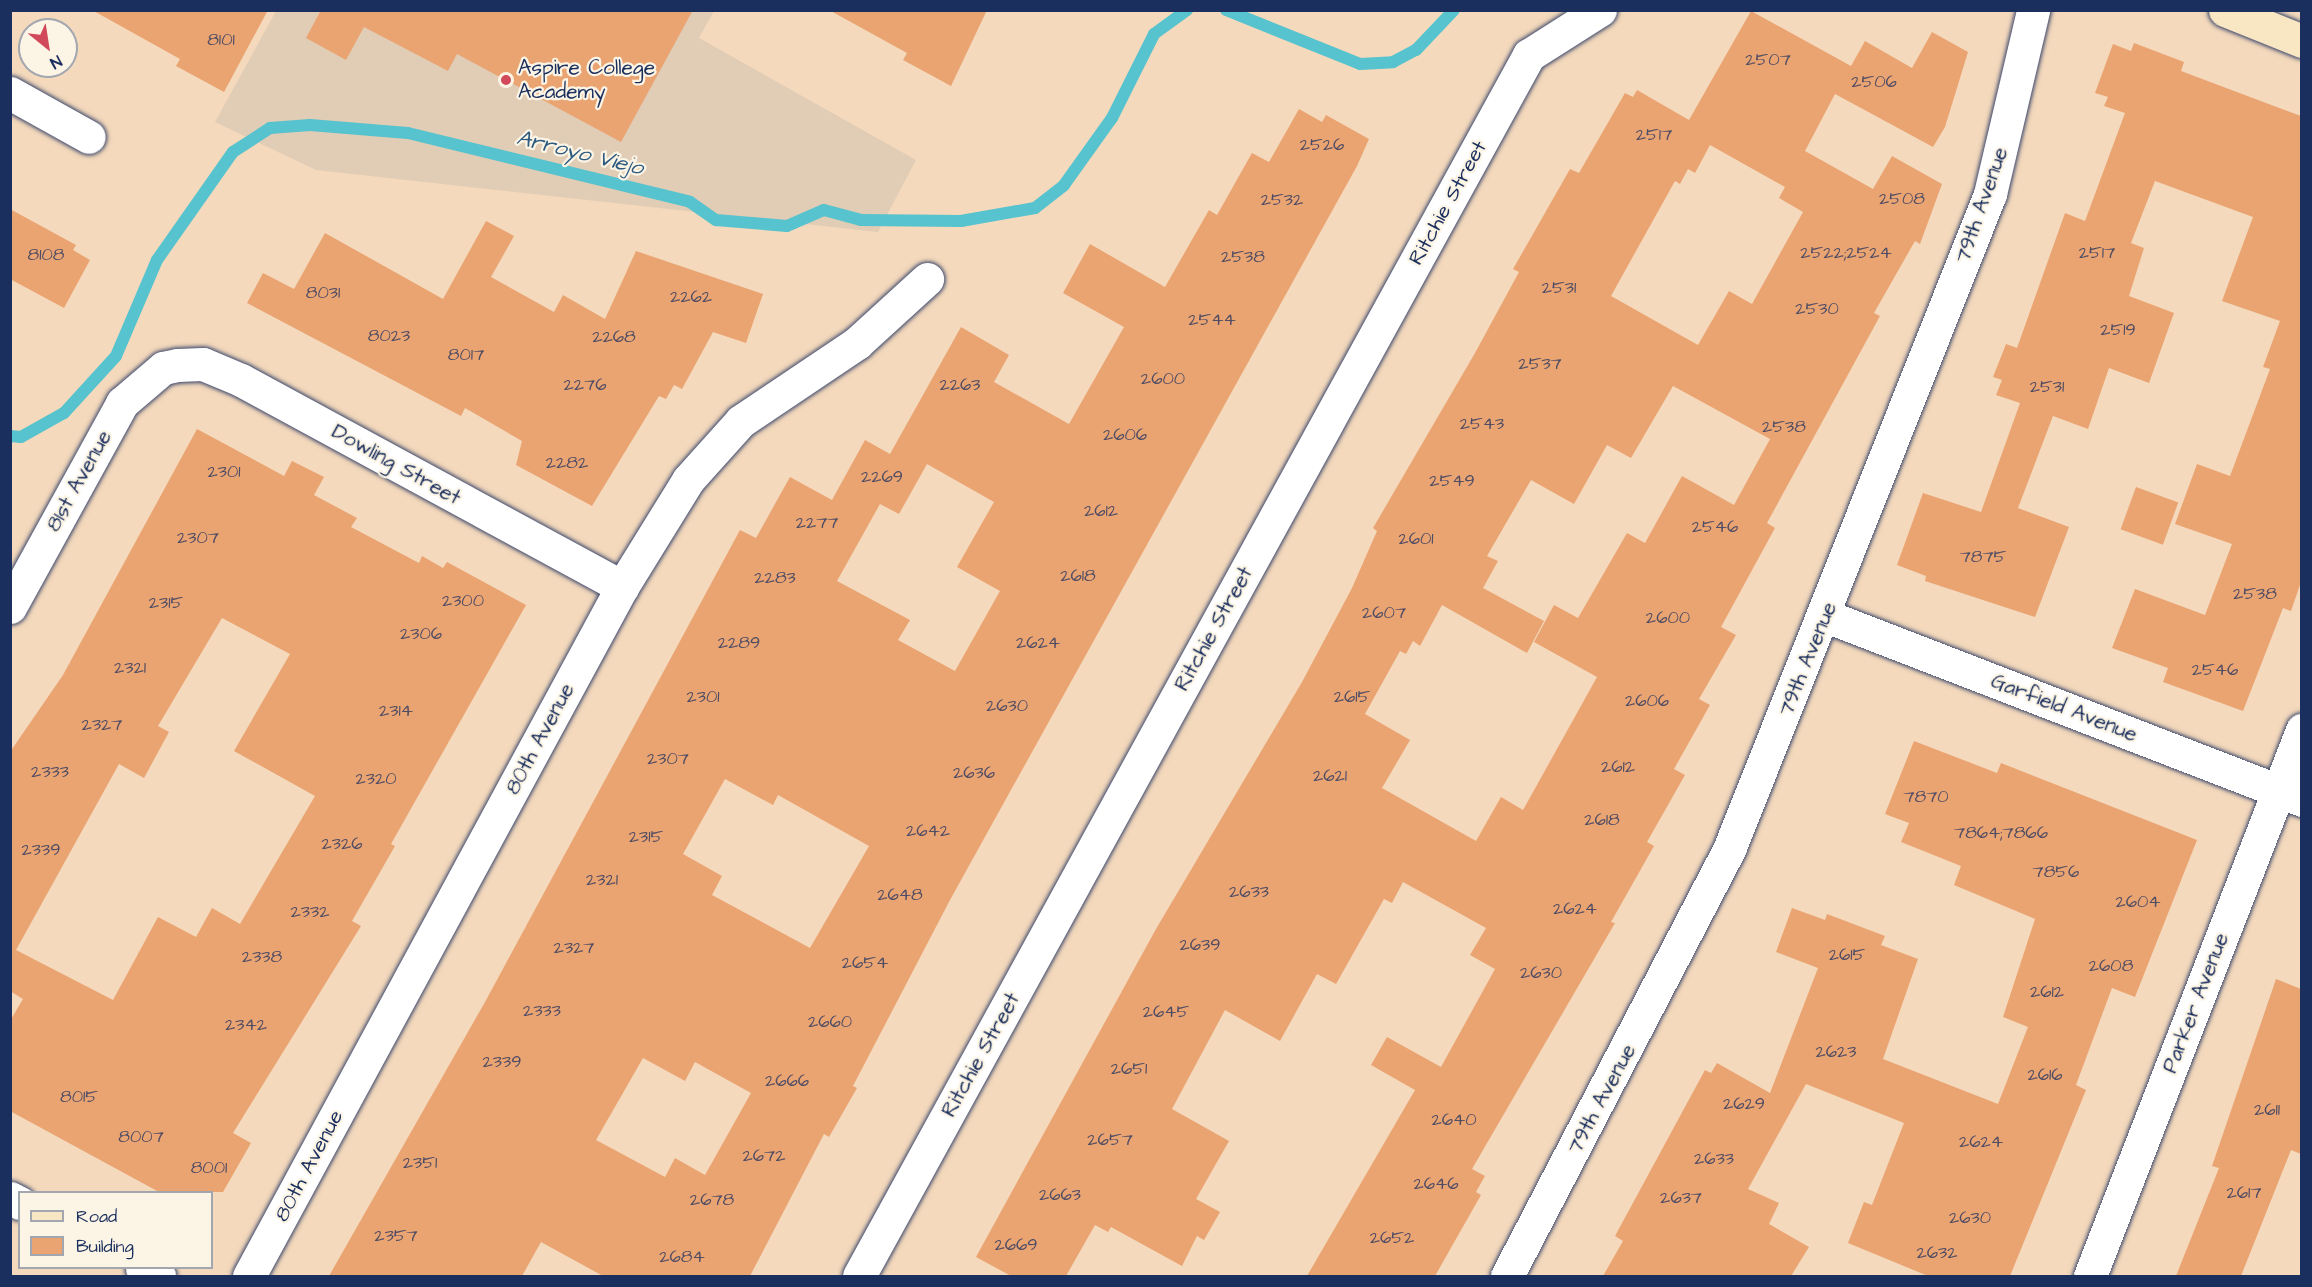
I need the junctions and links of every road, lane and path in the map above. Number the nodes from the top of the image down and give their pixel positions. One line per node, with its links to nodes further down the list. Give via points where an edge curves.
1 (1600, 10): 17 (street, Ritchie Street, via 1529,55)
2 (2033, 10): 11 (street, 79th Avenue, via 1990,194)
3 (2224, 10): 4 (main road)
4 (2301, 41)
5 (10, 93): 6 (street)
6 (89, 137)
7 (927, 279): 9 (street, 80th Avenue, via 857,343 741,422 688,480)
8 (163, 368): 9 (street, Dowling Street, via 203,364 241,381); 10 (street, 81st Avenue, via 122,403)
9 (622, 587): 16 (street, 80th Avenue)
10 (10, 607)
11 (1826, 616): 13 (street, Garfield Avenue); 18 (street, 79th Avenue, via 1730,847 1680,952)
12 (2301, 729): 13 (street, Parker Avenue)
13 (2289, 796): 19 (street, Parker Avenue)
14 (144, 1269): 15 (street)
15 (159, 1276)
16 (249, 1276)
17 (859, 1276)
18 (1507, 1276)
19 (2090, 1276)

